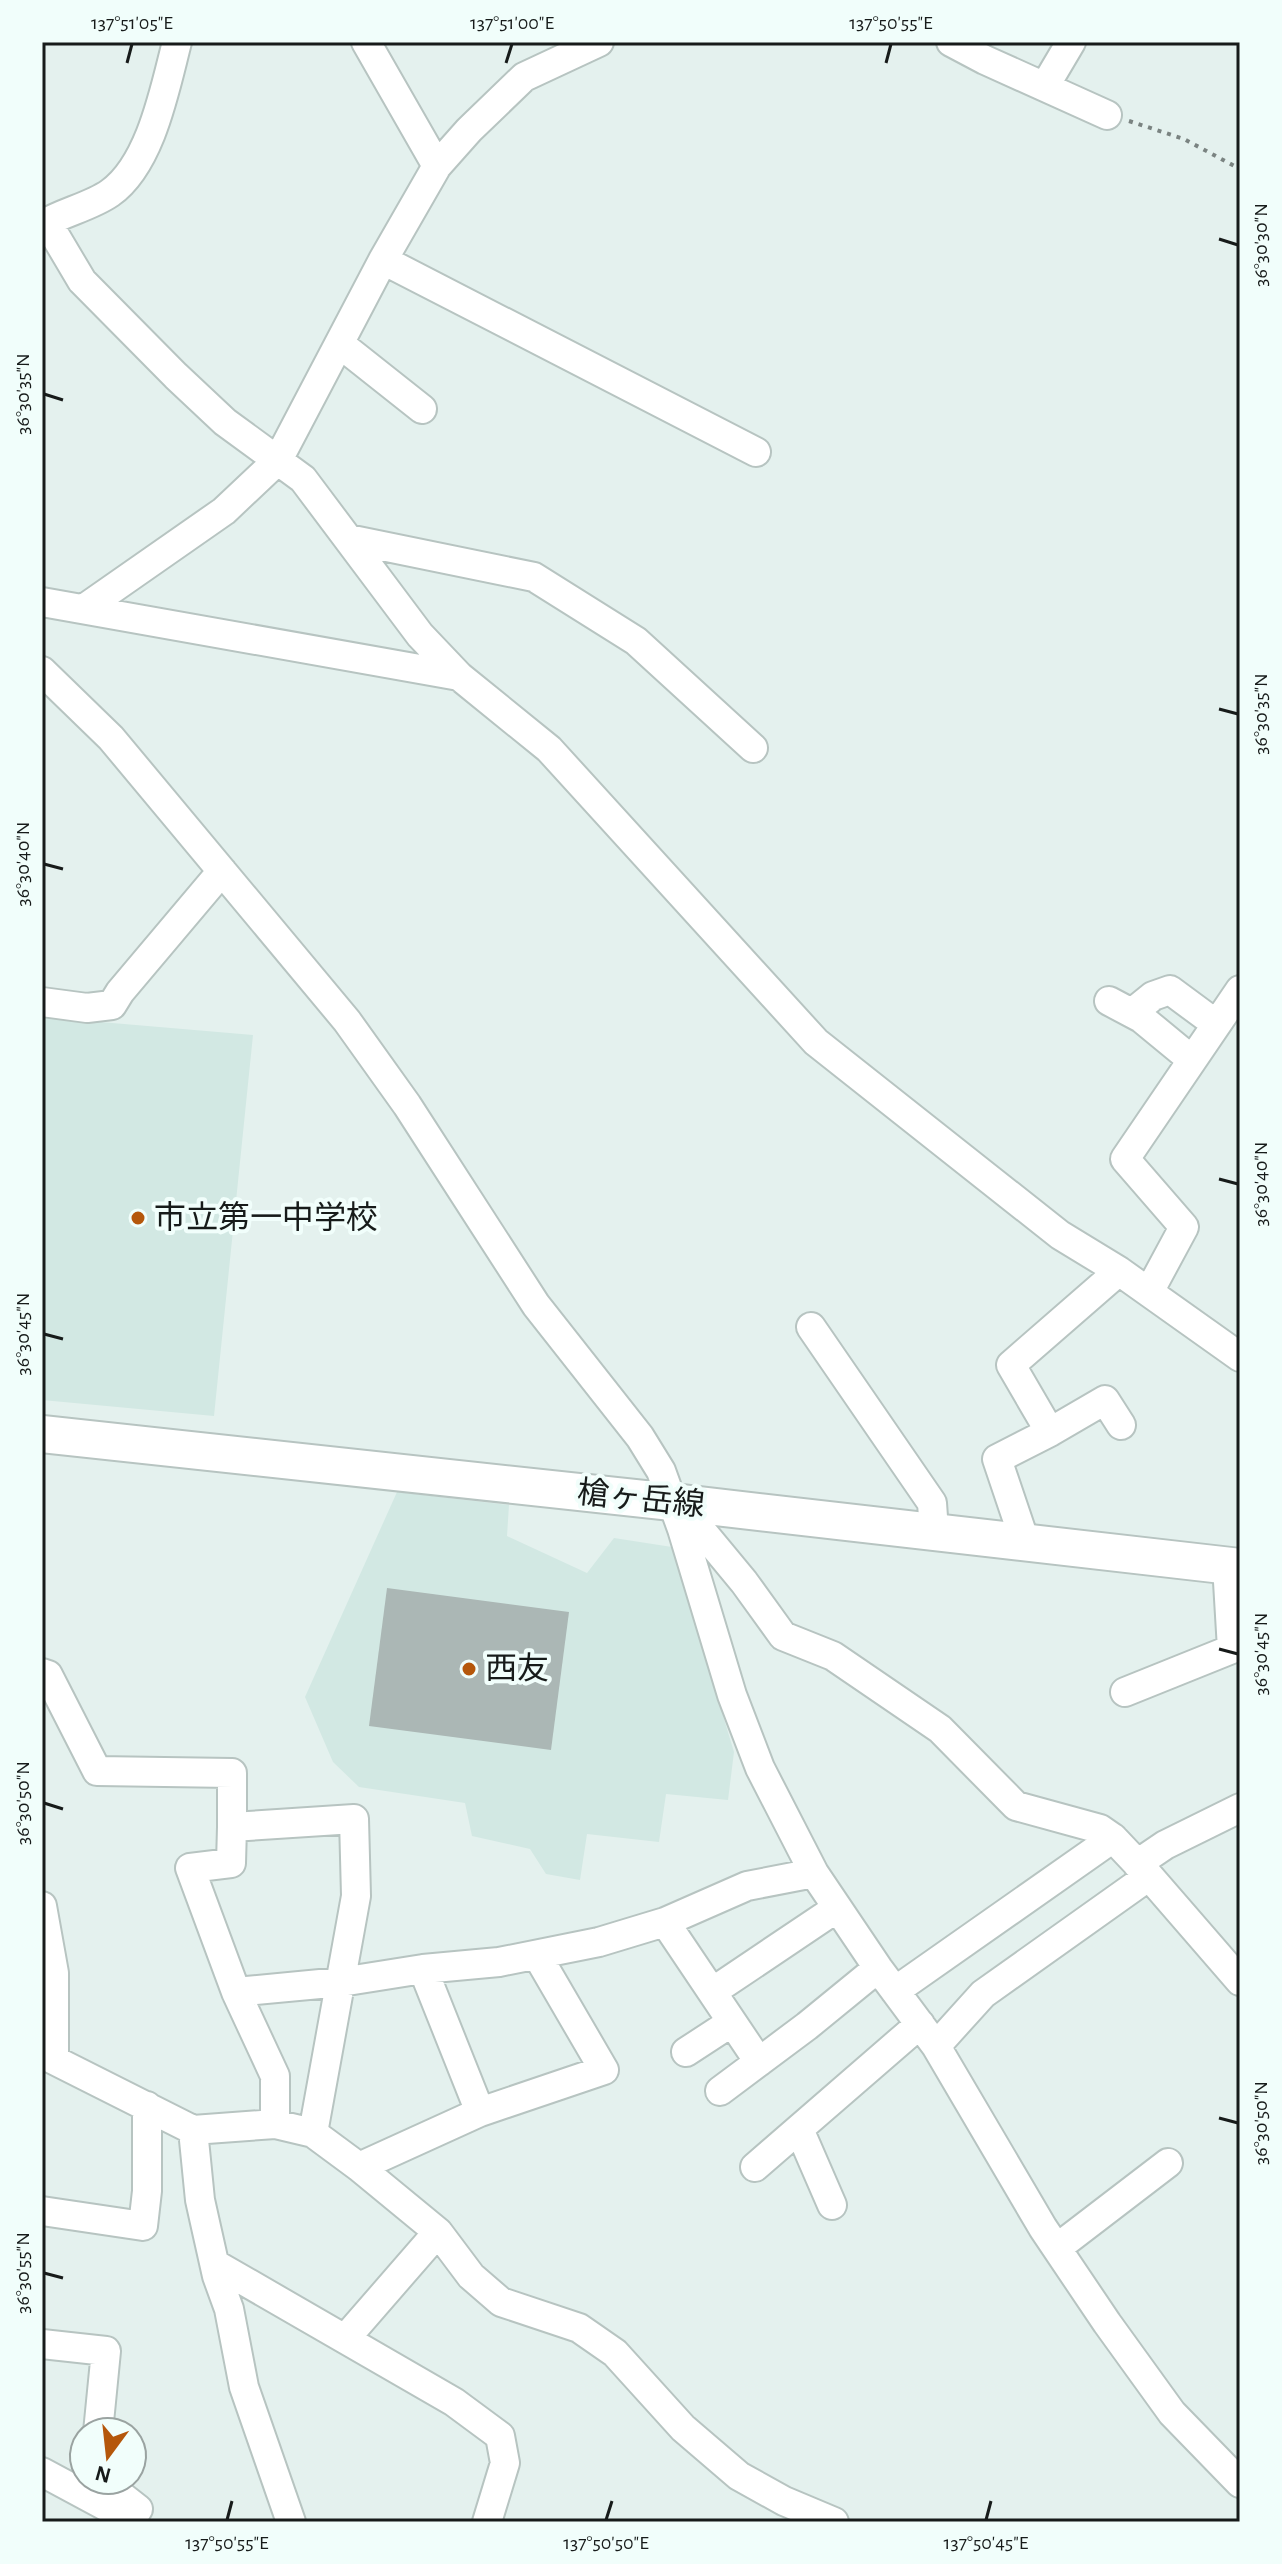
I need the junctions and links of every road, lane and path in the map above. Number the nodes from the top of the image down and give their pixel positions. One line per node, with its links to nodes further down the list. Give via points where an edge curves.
1 (177, 42): 10 (street, via 159,108 132,169 110,193)
2 (366, 42): 8 (street)
3 (599, 42): 8 (street, via 524,77)
4 (951, 42): 6 (street)
5 (1071, 42): 6 (street)
6 (1045, 86): 7 (street)
7 (1107, 115): 9 (path, via 1184,139)
8 (437, 166): 11 (street)
9 (1240, 169)
10 (45, 223): 15 (street, via 82,281 225,422)
11 (383, 260): 12 (street); 14 (street)
12 (340, 344): 13 (street); 15 (street)
13 (422, 409)
14 (756, 452)
15 (278, 460): 16 (street, via 303,479); 18 (street, via 224,511)
16 (348, 539): 20 (street, via 420,635); 21 (street, via 534,577 636,641)
17 (42, 602): 18 (street)
18 (85, 608): 20 (street)
19 (42, 671): 22 (street, via 111,738)
20 (459, 676): 27 (street, via 549,749 816,1042 1060,1235)
21 (753, 748)
22 (222, 871): 24 (street, via 112,1005 87,1008); 34 (street, via 347,1021 407,1105 536,1305 640,1437)
23 (1240, 990): 25 (street)
24 (42, 1002)
25 (1216, 1024): 26 (street); 26 (street, via 1170,990 1120,1007)
26 (1192, 1060): 28 (street, via 1125,1159 1184,1227)
27 (1119, 1271): 28 (street); 32 (street, via 1011,1365)
28 (1149, 1292): 30 (street)
29 (811, 1327): 35 (street, via 932,1503)
30 (1240, 1357)
31 (1121, 1425): 32 (street, via 1105,1400)
32 (1050, 1432): 36 (street, via 997,1459)
33 (42, 1434): 34 (main road, 槍ヶ岳線)
34 (672, 1502): 35 (main road, 槍ヶ岳線); 42 (street, via 719,1551 783,1636 833,1656 940,1729 1016,1806 1100,1829); 44 (street, via 732,1695 760,1768)
35 (934, 1531): 36 (main road, 槍ヶ岳線)
36 (1025, 1542): 37 (main road, 槍ヶ岳線)
37 (1234, 1566): 39 (street, via 1232,1649)
38 (42, 1673): 41 (street, via 48,1675 97,1771 232,1773)
39 (1125, 1692)
40 (1240, 1808): 43 (street, via 1165,1845)
41 (232, 1827): 52 (street, via 354,1819 356,1896); 53 (street, via 231,1863 190,1868)
42 (1113, 1838): 43 (street); 50 (street)
43 (1143, 1870): 51 (street); 56 (street)
44 (814, 1873): 46 (street); 47 (street, via 747,1886)
45 (42, 1906): 58 (street, via 54,1973)
46 (837, 1908): 50 (street); 54 (street)
47 (665, 1922): 48 (street); 54 (street)
48 (537, 1955): 49 (street); 62 (street, via 604,2070)
49 (423, 1969): 52 (street); 62 (street)
50 (886, 1980): 56 (street); 59 (street)
51 (1240, 1981)
52 (341, 1982): 53 (street); 66 (street)
53 (236, 1992): 63 (street, via 275,2076)
54 (712, 1992): 55 (street)
55 (732, 2022): 57 (street); 59 (street)
56 (928, 2035): 64 (street); 73 (street)
57 (686, 2052)
58 (48, 2057): 61 (street)
59 (759, 2062): 60 (street)
60 (720, 2091)
61 (147, 2106): 65 (street); 71 (street, via 143,2226)
62 (480, 2112): 68 (street)
63 (275, 2124): 65 (street); 66 (street)
64 (799, 2129): 69 (street); 70 (street)
65 (193, 2130): 74 (street, via 200,2200)
66 (313, 2133): 68 (street)
67 (1168, 2163): 73 (street)
68 (359, 2167): 72 (street)
69 (755, 2167)
70 (832, 2205)
71 (42, 2211)
72 (438, 2232): 75 (street); 81 (street, via 471,2276 501,2302 579,2328 615,2353 683,2428)
73 (1057, 2248): 79 (street, via 1172,2413)
74 (215, 2264): 75 (street); 84 (street, via 244,2387)
75 (345, 2339): 85 (street, via 454,2402 500,2436 505,2463)
76 (42, 2344): 77 (street, via 106,2351)
77 (100, 2416)
78 (42, 2472): 82 (street)
79 (1240, 2483)
80 (122, 2496): 83 (street)
81 (781, 2511): 86 (street)
82 (135, 2522)
83 (151, 2522)
84 (291, 2522)
85 (487, 2522)
86 (834, 2522)

